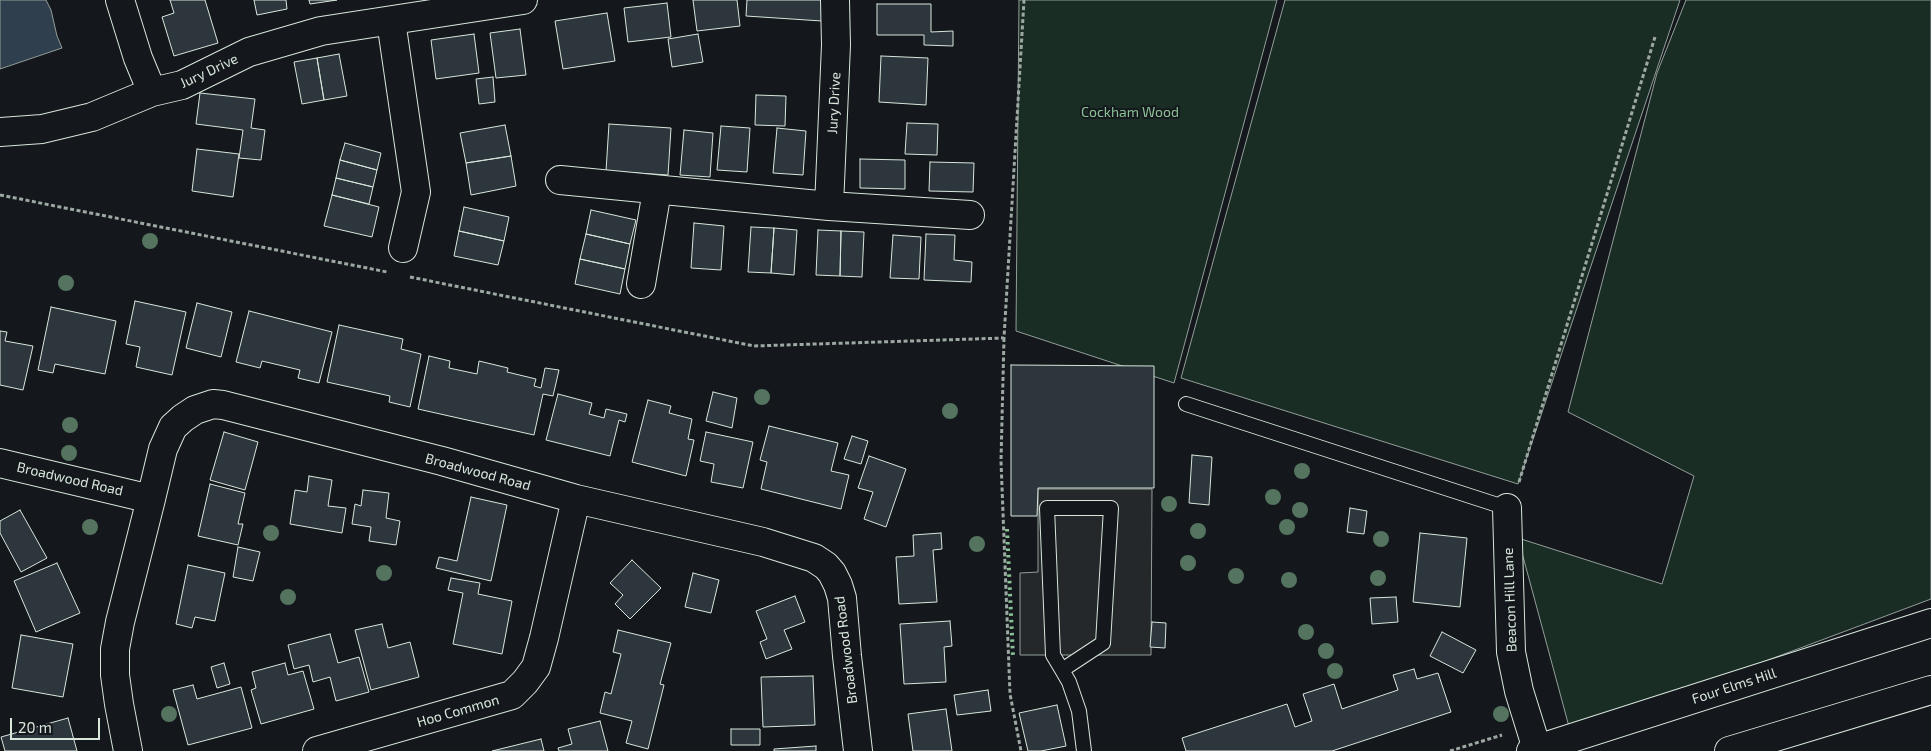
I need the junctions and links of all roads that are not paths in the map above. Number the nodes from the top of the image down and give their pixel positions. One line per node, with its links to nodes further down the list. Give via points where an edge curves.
1 (120, 0): 6 (street)
2 (523, 0): 4 (street, Jury Drive)
3 (835, 0): 10 (street, Jury Drive)
4 (443, 6): 5 (street, Jury Drive)
5 (391, 21): 6 (street, Jury Drive, via 321,31 249,52 182,85); 12 (street, via 416,192)
6 (152, 92): 7 (street, Jury Drive, via 64,125)
7 (0, 132)
8 (560, 180): 9 (street)
9 (657, 191): 10 (street); 13 (street)
10 (829, 206): 11 (street)
11 (970, 215)
12 (403, 248)
13 (641, 284)
14 (1186, 404): 18 (lane)
15 (0, 463): 16 (street, Broadwood Road)
16 (151, 499): 17 (street, Broadwood Road, via 163,450 173,427 195,410 212,404 309,426); 23 (street, via 115,649 119,704)
17 (576, 499): 24 (street, Hoo Common, via 536,667 512,695); 25 (street, Broadwood Road, via 764,542 814,558 826,566 842,598)
18 (1507, 508): 22 (street, Beacon Hill Lane, via 1511,652)
19 (1931, 623): 22 (street, Four Elms Hill)
20 (1062, 670): 20 (lane, via 1053,655 1047,508 1111,508 1103,643); 26 (lane, via 1079,711)
21 (1931, 690): 27 (street)
22 (1534, 750)
23 (128, 751)
24 (317, 751)
25 (858, 751)
26 (1084, 751)
27 (1730, 751)

